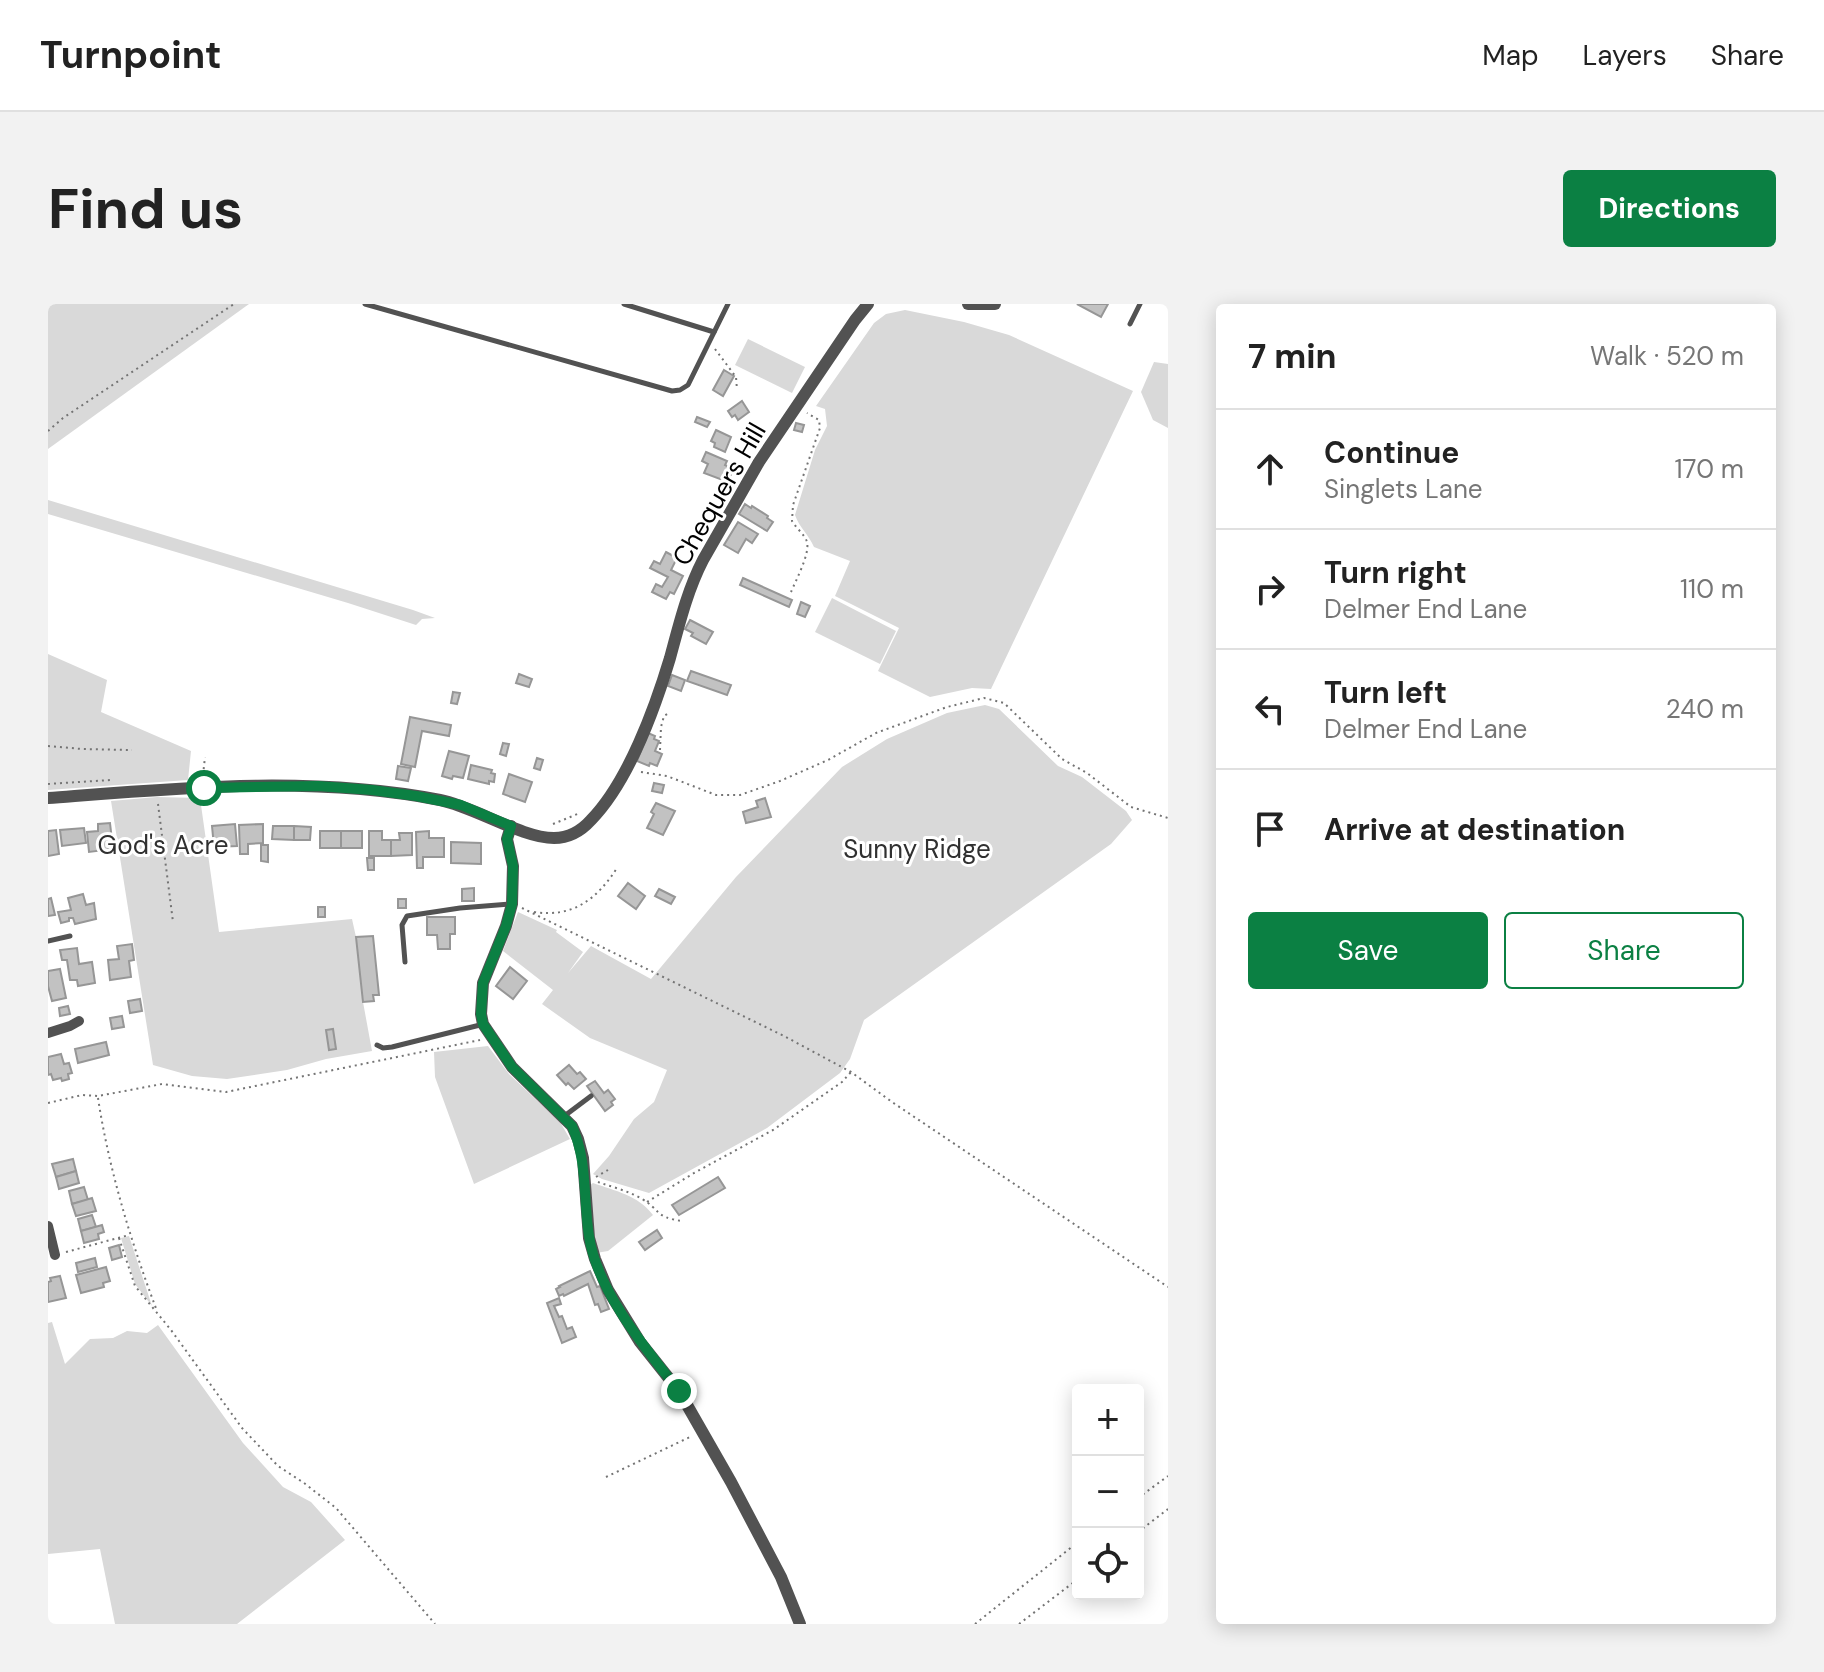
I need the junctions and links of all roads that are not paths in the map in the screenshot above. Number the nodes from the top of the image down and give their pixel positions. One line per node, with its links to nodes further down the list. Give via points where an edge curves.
1 (365, 304): 9 (lane, via 672,391 688,385)
2 (624, 304): 9 (lane)
3 (728, 304): 9 (lane)
4 (868, 304): 11 (street, Chequers Hill, via 759,462 694,577 644,730 609,797 591,821 568,836 548,838)
5 (968, 304): 6 (street)
6 (995, 304)
7 (1140, 304): 8 (lane)
8 (1130, 324)
9 (714, 332)
10 (48, 798): 11 (street, Chequers Hill, via 318,786 461,805)
11 (511, 826): 12 (street, via 507,839)
12 (512, 904): 15 (lane, via 407,916 402,925); 17 (street, via 483,983)
13 (70, 936): 14 (lane)
14 (48, 941)
15 (405, 962)
16 (79, 1021): 18 (street)
17 (483, 1024): 19 (lane, via 392,1047); 21 (street, via 512,1067)
18 (48, 1033)
19 (377, 1045)
20 (591, 1096): 21 (lane)
21 (563, 1117): 24 (street, via 572,1126 583,1158 589,1238 608,1290 679,1391 781,1577)
22 (49, 1230): 23 (street)
23 (55, 1255)
24 (800, 1624)

